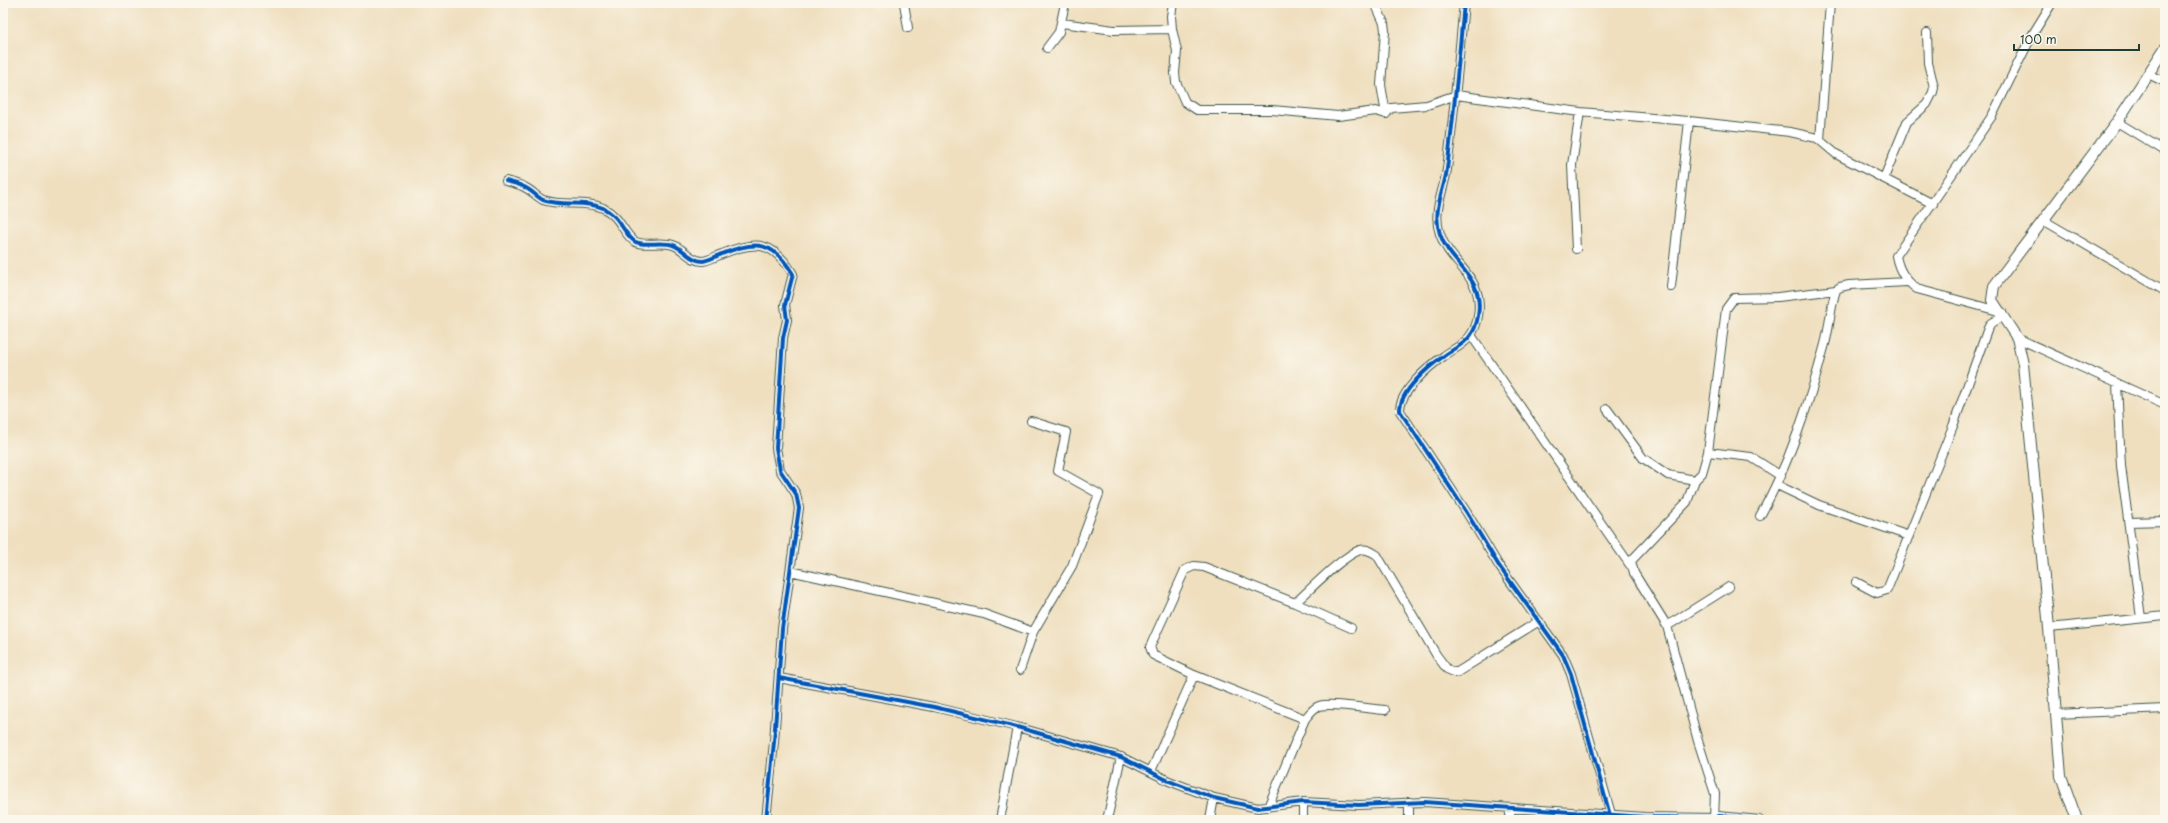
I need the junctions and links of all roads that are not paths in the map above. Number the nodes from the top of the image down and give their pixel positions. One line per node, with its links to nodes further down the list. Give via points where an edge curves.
1 (904, 3): 9 (street)
2 (1065, 3): 8 (street)
3 (1173, 3): 10 (street)
4 (1375, 3): 18 (street, via 1384,22 1385,31 1381,85)
5 (1464, 3): 16 (street)
6 (1830, 3): 21 (street)
7 (2052, 3): 25 (street, via 2030,37 1992,116)
8 (1062, 23): 10 (street, via 1114,30); 12 (street, via 1059,32)
9 (908, 28)
10 (1172, 29): 18 (street, via 1177,51 1176,82 1185,102 1197,110 1272,110 1338,116 1376,111)
11 (1928, 33): 23 (street, via 1928,63 1934,86 1933,92 1928,104 1907,122)
12 (1047, 48)
13 (2165, 48): 14 (street)
14 (2148, 74): 15 (street); 20 (street)
15 (2165, 82)
16 (1456, 95): 17 (street); 18 (street, via 1427,105 1391,108); 33 (street, via 1446,172 1439,195 1438,217 1442,238 1477,287 1478,317)
17 (1580, 112): 19 (street); 27 (street, via 1572,165)
18 (1386, 114)
19 (1689, 121): 21 (street, via 1790,132); 29 (street)
20 (2117, 122): 22 (street); 26 (street)
21 (1820, 140): 23 (street, via 1836,154)
22 (2165, 151)
23 (1884, 178): 25 (street)
24 (506, 181): 48 (street, via 524,187 543,199 562,204 603,208 618,219 635,241 644,244 657,242 674,245 694,259 702,261 736,248 755,245 766,246 776,251 785,261 793,274 785,305 787,320 776,448 780,470 796,494 799,508)
25 (1933, 204): 28 (street, via 1896,256 1898,268)
26 (2043, 220): 31 (street); 32 (street, via 1994,286 1992,300)
27 (1576, 249)
28 (1907, 282): 30 (street, via 1849,285); 32 (street, via 1918,289)
29 (1671, 286)
30 (1836, 290): 39 (street, via 1778,297 1742,296 1730,302 1726,309); 40 (street, via 1815,380 1791,454)
31 (2165, 291)
32 (2003, 314): 34 (street); 46 (street, via 1988,328 1953,426)
33 (1471, 335): 47 (street); 54 (street, via 1438,360 1412,386 1399,403 1400,410 1499,566)
34 (2017, 338): 35 (street); 57 (street, via 2023,364)
35 (2117, 383): 36 (street); 45 (street, via 2121,466)
36 (2165, 405)
37 (1607, 409): 41 (street, via 1643,458 1668,475)
38 (1031, 421): 58 (street, via 1066,432 1058,471 1099,494 1072,566)
39 (1708, 452): 40 (street, via 1751,457); 41 (street, via 1702,473)
40 (1781, 476): 42 (street)
41 (1695, 480): 47 (street, via 1687,502 1634,557)
42 (1777, 485): 43 (street); 46 (street, via 1826,508)
43 (1760, 516)
44 (2165, 521): 45 (street)
45 (2129, 522): 53 (street)
46 (1908, 536): 49 (street, via 1887,590 1877,593)
47 (1630, 565): 55 (street)
48 (790, 571): 58 (street, via 984,614); 61 (street, via 782,629)
49 (1856, 582)
50 (1729, 587): 55 (street)
51 (1295, 603): 54 (street, via 1347,558 1361,550 1370,550 1378,555 1437,656 1447,669 1456,673); 56 (street); 60 (street, via 1204,566 1194,566 1185,570 1150,647 1153,655 1161,661)
52 (2165, 616): 53 (street)
53 (2141, 618): 57 (street)
54 (1539, 621): 74 (street, via 1563,655 1571,674)
55 (1667, 626): 75 (street, via 1715,794)
56 (1351, 628)
57 (2050, 628): 64 (street)
58 (1033, 632): 59 (street)
59 (1020, 670)
60 (1194, 675): 65 (street); 68 (street)
61 (779, 678): 66 (street); 76 (street)
62 (2165, 708): 64 (street)
63 (1385, 710): 65 (street, via 1330,705 1316,708)
64 (2056, 714): 84 (street, via 2061,776)
65 (1305, 719): 72 (street)
66 (1017, 727): 67 (street); 77 (street)
67 (1122, 757): 68 (street); 78 (street)
68 (1151, 771): 69 (street, via 1169,781)
69 (1214, 798): 72 (street, via 1258,808); 79 (street)
70 (1303, 802): 71 (street, via 1359,805); 72 (street); 80 (street)
71 (1409, 802): 73 (street); 81 (street)
72 (1268, 807)
73 (1510, 808): 74 (street); 82 (street)
74 (1611, 817): 75 (street)
75 (1714, 819): 83 (street, via 1724,816)
76 (766, 820)
77 (1000, 820)
78 (1107, 820)
79 (1210, 820)
80 (1303, 820)
81 (1409, 820)
82 (1510, 820)
83 (1759, 820)
84 (2077, 820)

